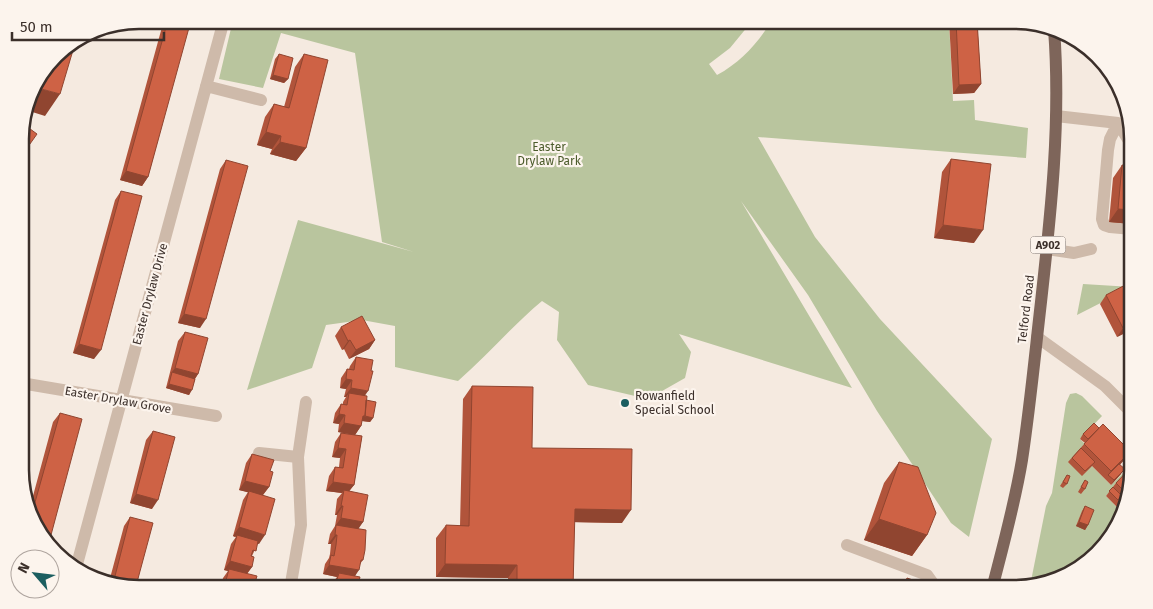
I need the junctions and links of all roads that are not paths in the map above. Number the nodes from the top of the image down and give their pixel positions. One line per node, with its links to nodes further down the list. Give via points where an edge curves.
1 (222, 29): 3 (street, Easter Drylaw Drive)
2 (1055, 37): 5 (main road, Telford Road / A902)
3 (206, 86): 4 (street); 13 (street, Easter Drylaw Drive)
4 (261, 100)
5 (1056, 116): 6 (street); 9 (main road, Telford Road / A902)
6 (1118, 123): 7 (street); 8 (street, via 1108,150 1102,218 1104,225)
7 (1124, 132)
8 (1124, 228)
9 (1047, 249): 10 (street, via 1074,253); 11 (main road, Telford Road / A902)
10 (1091, 249)
11 (1037, 337): 15 (street, via 1105,386); 23 (main road, Telford Road / A902, via 1022,460)
12 (29, 384): 13 (street, Easter Drylaw Grove)
13 (121, 400): 16 (street, Easter Drylaw Grove); 20 (street, Easter Drylaw Drive)
14 (306, 402): 18 (street)
15 (1124, 405)
16 (216, 416)
17 (259, 452): 18 (street)
18 (298, 457): 21 (street, via 301,524)
19 (847, 545): 22 (street, via 927,575)
20 (78, 561)
21 (292, 580)
22 (931, 580)
23 (994, 580)

